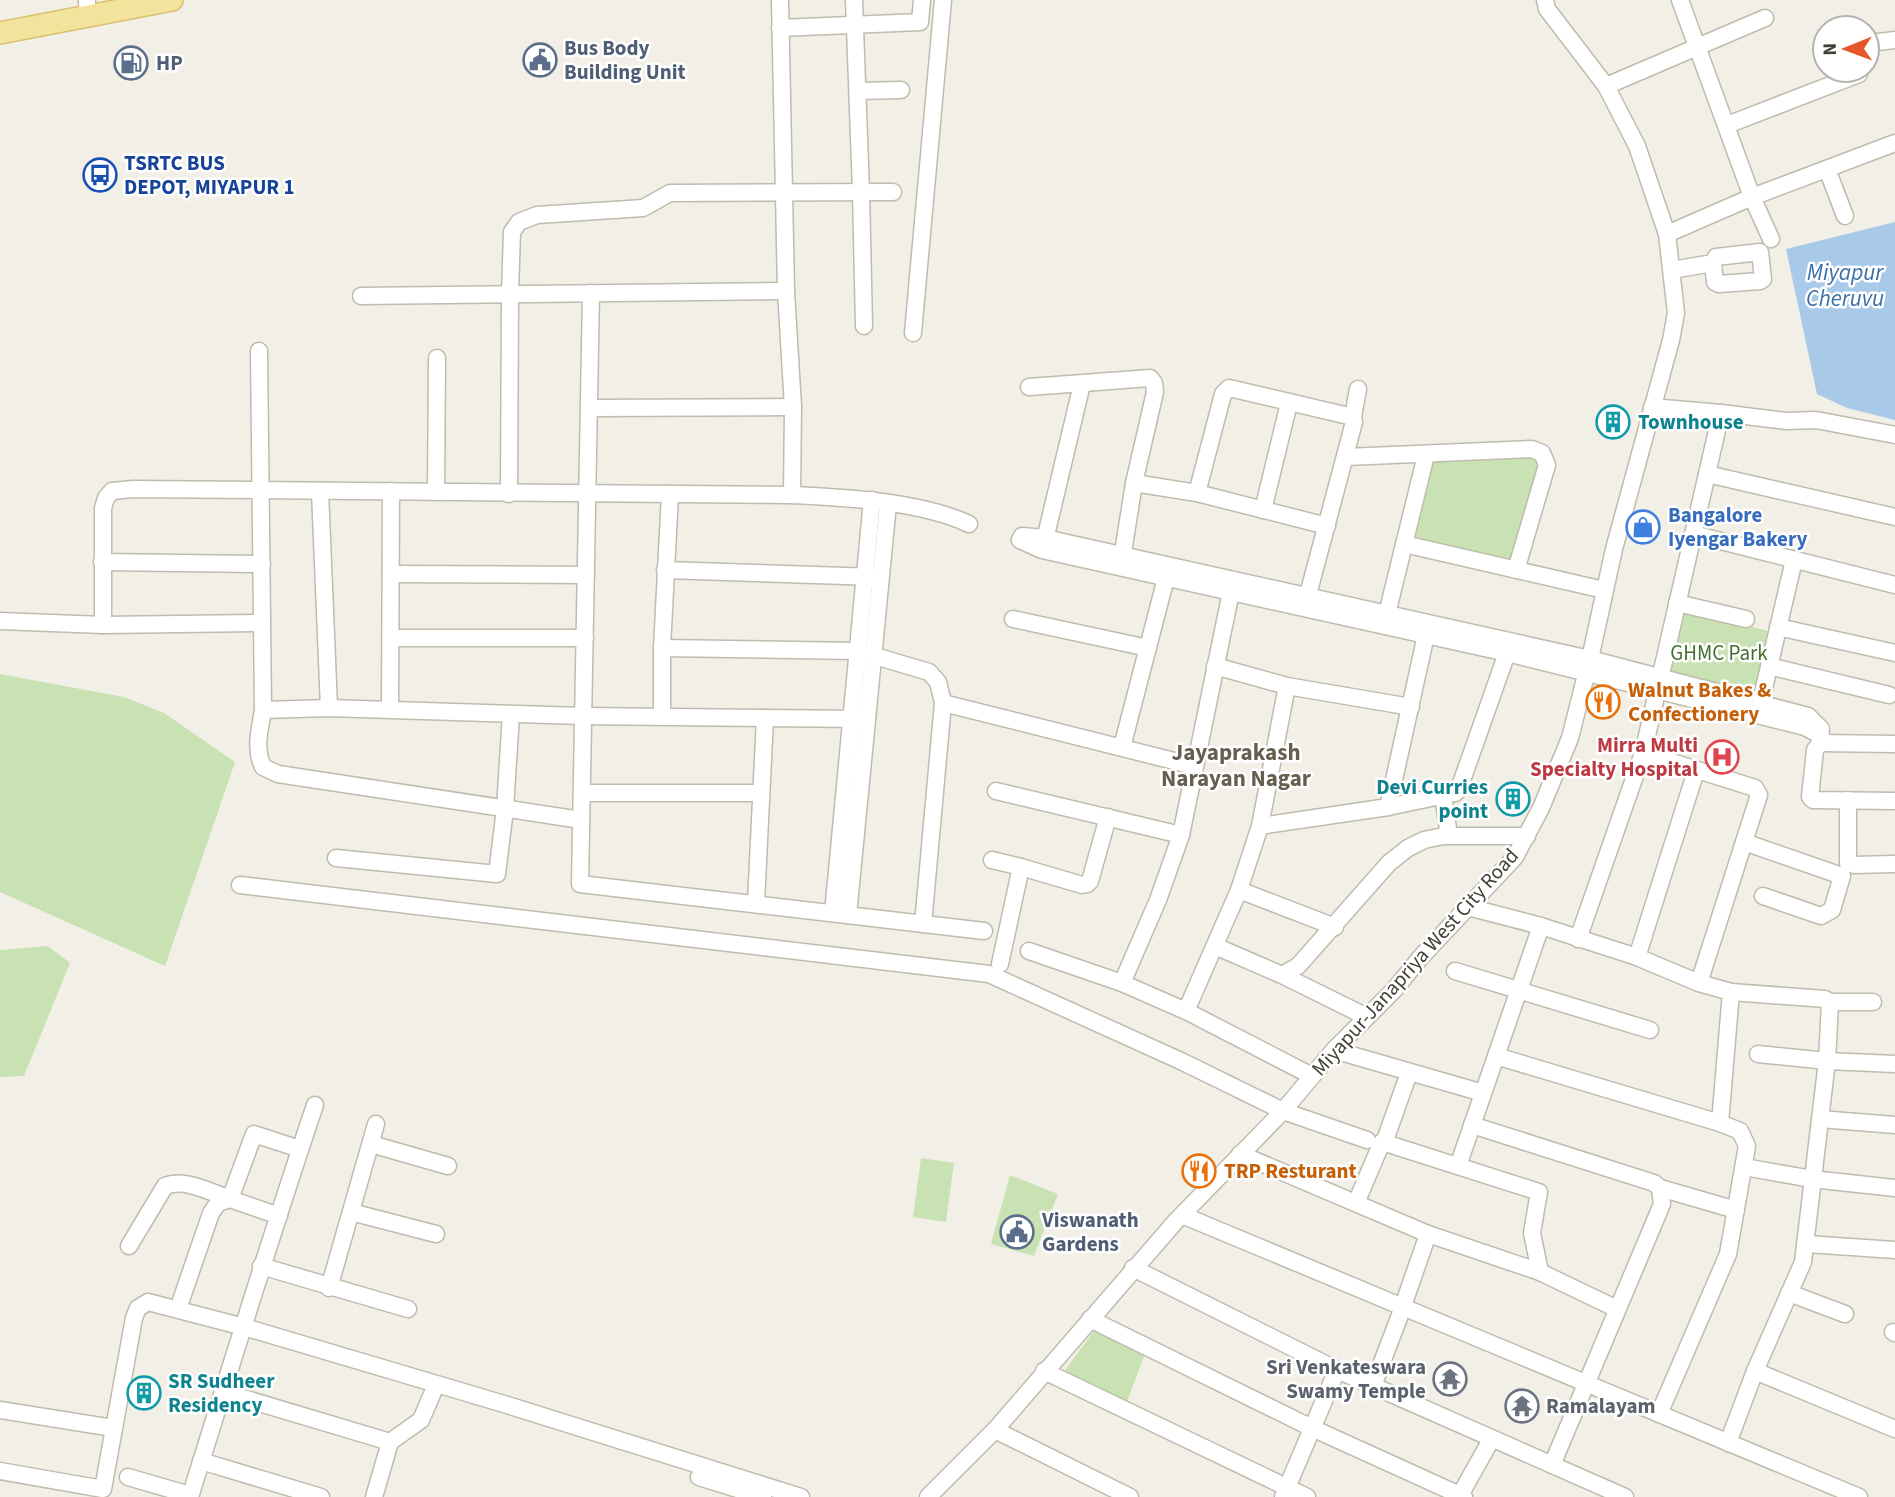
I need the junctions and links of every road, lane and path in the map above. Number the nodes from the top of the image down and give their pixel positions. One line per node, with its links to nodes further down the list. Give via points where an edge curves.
1 (172, 0): 13 (main road)
2 (780, 0): 12 (street)
3 (854, 0): 11 (street)
4 (922, 0): 11 (street, via 920,22)
5 (943, 0): 36 (street)
6 (1545, 0): 16 (street, Miyapur-Janapriya West City Road, via 1547,9)
7 (1680, 0): 14 (street)
8 (94, 1): 10 (main road)
9 (1765, 18): 14 (street)
10 (0, 19)
11 (855, 25): 12 (street); 18 (street)
12 (780, 28): 22 (street)
13 (0, 33)
14 (1697, 47): 16 (street); 19 (street)
15 (1833, 84): 19 (street)
16 (1606, 86): 27 (street, Miyapur-Janapriya West City Road, via 1637,146)
17 (901, 90): 18 (street)
18 (858, 92): 23 (street)
19 (1727, 125): 25 (street)
20 (1894, 148): 21 (street)
21 (1827, 169): 25 (street); 26 (street)
22 (784, 192): 23 (street); 31 (street); 33 (street, via 670,193 643,208 537,215 519,222 512,232)
23 (862, 192): 24 (street); 35 (street)
24 (893, 192)
25 (1752, 197): 27 (street); 28 (street)
26 (1845, 216)
27 (1667, 234): 30 (street, Miyapur-Janapriya West City Road)
28 (1771, 239)
29 (1713, 263): 30 (street)
30 (1672, 270): 44 (street, Miyapur-Janapriya West City Road, via 1675,313)
31 (786, 291): 32 (street); 43 (street)
32 (591, 293): 33 (street); 45 (street)
33 (510, 294): 34 (street); 59 (street)
34 (361, 296)
35 (864, 326)
36 (913, 333)
37 (258, 351): 53 (street)
38 (437, 358): 56 (street)
39 (1082, 384): 40 (street); 52 (street, via 1150,379 1154,383); 71 (street, via 1043,544)
40 (1029, 387)
41 (1357, 389): 47 (street)
42 (1289, 403): 47 (street); 58 (street, via 1235,388 1225,391); 63 (street)
43 (793, 407): 45 (street); 61 (street)
44 (1652, 407): 46 (street); 80 (street, Miyapur-Janapriya West City Road)
45 (589, 408): 57 (street)
46 (1721, 413): 48 (street, via 1829,422); 51 (street)
47 (1353, 417): 50 (street)
48 (1895, 435)
49 (1426, 455): 50 (street); 68 (street); 74 (street, via 1532,449 1542,453 1547,465)
50 (1346, 457): 66 (street)
51 (1707, 474): 64 (street); 67 (street)
52 (1134, 483): 58 (street); 71 (street)
53 (259, 491): 54 (street); 70 (street, via 112,491 103,508); 72 (street)
54 (320, 491): 55 (street); 107 (street)
55 (391, 491): 56 (street); 75 (street)
56 (436, 492): 59 (street)
57 (587, 493): 59 (street); 60 (street); 76 (street)
58 (1198, 493): 63 (street)
59 (509, 494)
60 (670, 494): 61 (street); 73 (street)
61 (792, 495): 62 (street)
62 (880, 502): 65 (street); 77 (street)
63 (1263, 510): 66 (street)
64 (1895, 517)
65 (969, 524)
66 (1327, 526): 82 (street)
67 (1693, 534): 69 (street); 83 (street)
68 (1405, 544): 74 (street); 86 (street)
69 (1794, 560): 79 (street); 90 (street)
70 (102, 562): 72 (street); 89 (street)
71 (1121, 562): 78 (street); 82 (street)
72 (261, 564): 88 (street)
73 (665, 570): 77 (street); 94 (street)
74 (1516, 570): 80 (street)
75 (391, 574): 76 (street); 92 (street)
76 (586, 575): 93 (street)
77 (874, 577): 96 (street)
78 (1166, 578): 81 (street); 95 (street)
79 (1895, 585)
80 (1604, 590): 100 (street, Miyapur-Janapriya West City Road)
81 (1231, 592): 82 (street); 99 (street)
82 (1306, 602): 86 (street)
83 (1678, 603): 85 (street); 102 (street)
84 (1013, 618): 95 (street)
85 (1746, 619)
86 (1386, 620): 91 (street); 100 (street)
87 (0, 621): 89 (street)
88 (261, 623): 89 (street); 109 (street)
89 (103, 625)
90 (1778, 627): 98 (street); 101 (street)
91 (1426, 635): 97 (street); 106 (street)
92 (391, 638): 93 (street); 108 (street)
93 (585, 638): 112 (street)
94 (662, 648): 96 (street); 113 (street)
95 (1148, 648): 118 (street)
96 (866, 653): 105 (street, via 929,672 938,682); 115 (street)
97 (1507, 653): 100 (street); 125 (street, via 1459,789)
98 (1895, 653)
99 (1215, 666): 103 (street); 120 (street)
100 (1588, 666): 102 (street); 135 (street, Miyapur-Janapriya West City Road, via 1570,738)
101 (1769, 666): 104 (street); 110 (street)
102 (1659, 685): 110 (street); 119 (street)
103 (1287, 686): 106 (street); 132 (street)
104 (1889, 695)
105 (943, 703): 118 (street); 147 (street)
106 (1411, 707): 128 (street)
107 (329, 708): 108 (street); 109 (street)
108 (390, 709): 111 (street)
109 (263, 710): 129 (street, via 259,758 263,767 278,774)
110 (1759, 710): 116 (street, via 1805,727)
111 (511, 713): 112 (street); 129 (street)
112 (583, 716): 113 (street); 123 (street)
113 (662, 716): 114 (street)
114 (765, 718): 115 (street); 124 (street)
115 (859, 718): 146 (street)
116 (1820, 739): 117 (street); 126 (street, via 1810,797 1815,801)
117 (1895, 744)
118 (1122, 747): 120 (street)
119 (1643, 753): 121 (street); 151 (street)
120 (1194, 766): 133 (street)
121 (1696, 771): 136 (street, via 1758,791); 154 (street)
122 (996, 791): 130 (street)
123 (583, 793): 124 (street); 131 (street)
124 (761, 793): 144 (street)
125 (1443, 795): 128 (street); 134 (street)
126 (1848, 800): 127 (street); 139 (street, via 1848,863)
127 (1895, 801)
128 (1388, 807): 132 (street)
129 (505, 809): 131 (street); 137 (street, via 497,874)
130 (1108, 817): 133 (street); 140 (street, via 1087,884)
131 (582, 820): 144 (street, via 580,884)
132 (1260, 826): 142 (street)
133 (1181, 835): 158 (street)
134 (1449, 836): 135 (street); 149 (street, via 1424,840 1388,863)
135 (1527, 836): 145 (street, Miyapur-Janapriya West City Road, via 1515,857)
136 (1744, 842): 143 (street, via 1842,876 1832,910 1825,915); 159 (street)
137 (337, 858)
138 (992, 860): 140 (street)
139 (1895, 864)
140 (1021, 867): 155 (street)
141 (240, 885): 176 (street, via 989,974)
142 (1239, 890): 149 (street); 152 (street)
143 (1763, 897)
144 (756, 903): 146 (street)
145 (1468, 907): 148 (street); 165 (street, Miyapur-Janapriya West City Road)
146 (840, 914): 147 (street)
147 (923, 924): 150 (street)
148 (1541, 926): 151 (street); 160 (street)
149 (1335, 927): 157 (street, via 1298,966)
150 (984, 931)
151 (1578, 939): 154 (street)
152 (1215, 946): 157 (street); 164 (street)
153 (1029, 950): 158 (street)
154 (1637, 957): 159 (street)
155 (1000, 964)
156 (1455, 971): 160 (street)
157 (1282, 975): 165 (street)
158 (1122, 983): 164 (street)
159 (1699, 983): 161 (street)
160 (1519, 989): 166 (street); 169 (street)
161 (1731, 992): 162 (street); 178 (street)
162 (1830, 1002): 163 (street); 170 (street)
163 (1873, 1002)
164 (1186, 1011): 173 (street)
165 (1367, 1017): 167 (street, Miyapur-Janapriya West City Road)
166 (1650, 1030)
167 (1334, 1050): 172 (street); 173 (street, Miyapur-Janapriya West City Road)
168 (1758, 1054): 170 (street)
169 (1496, 1056): 174 (street); 178 (street)
170 (1827, 1061): 171 (street); 177 (street)
171 (1895, 1064)
172 (1409, 1073): 174 (street); 183 (street)
173 (1311, 1076): 176 (street, Miyapur-Janapriya West City Road)
174 (1483, 1093): 180 (street)
175 (315, 1105): 185 (street)
176 (1283, 1111): 182 (street); 186 (street, Miyapur-Janapriya West City Road)
177 (1820, 1118): 181 (street); 190 (street)
178 (1720, 1123): 189 (street, via 1740,1130 1745,1139)
179 (376, 1124): 184 (street)
180 (1472, 1125): 188 (street); 191 (street)
181 (1895, 1125)
182 (1367, 1140)
183 (1384, 1143): 188 (street); 194 (street)
184 (371, 1144): 187 (street); 196 (street)
185 (300, 1149): 193 (street, via 254,1134); 197 (street)
186 (1240, 1154): 194 (street); 198 (street, Miyapur-Janapriya West City Road)
187 (448, 1166)
188 (1458, 1166): 206 (street, via 1539,1192 1532,1233)
189 (1744, 1167): 190 (street); 195 (street)
190 (1812, 1179): 192 (street); 201 (street)
191 (1660, 1188): 195 (street); 211 (street, via 1662,1204)
192 (1895, 1188)
193 (230, 1199): 197 (street); 202 (street, via 174,1182 165,1186); 209 (street, via 218,1203 211,1213)
194 (1356, 1203): 200 (street)
195 (1736, 1210): 224 (street, via 1728,1254)
196 (351, 1212): 199 (street); 207 (street)
197 (279, 1216): 204 (street)
198 (1179, 1218): 205 (street, Miyapur-Janapriya West City Road); 212 (street)
199 (436, 1234)
200 (1428, 1234): 206 (street); 212 (street)
201 (1807, 1244): 203 (street); 208 (street)
202 (129, 1246)
203 (1895, 1250)
204 (261, 1266): 207 (street); 215 (street)
205 (1133, 1268): 214 (street, Miyapur-Janapriya West City Road); 216 (street)
206 (1540, 1272): 211 (street)
207 (330, 1287): 210 (street)
208 (1789, 1293): 213 (street); 218 (street)
209 (178, 1309): 215 (street); 225 (street, via 148,1302 138,1308)
210 (408, 1309)
211 (1617, 1309): 220 (street)
212 (1401, 1310): 219 (street); 220 (street)
213 (1846, 1314)
214 (1090, 1319): 217 (street, Miyapur-Janapriya West City Road); 226 (street)
215 (243, 1332): 221 (street); 222 (street); 242 (street, via 504,1404)
216 (1337, 1370): 219 (street); 226 (street)
217 (1044, 1371): 228 (street, Miyapur-Janapriya West City Road); 236 (street)
218 (1755, 1371): 227 (street); 231 (street)
219 (1373, 1385): 229 (street)
220 (1585, 1388): 224 (street); 233 (street); 247 (street)
221 (223, 1392): 230 (street); 232 (street)
222 (433, 1392): 230 (street, via 421,1420); 241 (street)
223 (0, 1410): 225 (street)
224 (1659, 1414): 231 (street)
225 (113, 1428): 234 (street, via 103,1489)
226 (1312, 1428): 236 (street); 238 (street)
227 (1895, 1429)
228 (995, 1430): 243 (street, Miyapur-Janapriya West City Road); 244 (street)
229 (1491, 1440): 233 (street); 238 (street)
230 (390, 1442): 240 (street)
231 (1728, 1443): 248 (street)
232 (201, 1461): 237 (street); 239 (street)
233 (1552, 1465): 246 (street)
234 (0, 1471)
235 (128, 1477): 237 (street)
236 (1285, 1492): 245 (street)
237 (190, 1496)
238 (1461, 1496)
239 (321, 1497)
240 (373, 1497)
241 (763, 1497)
242 (801, 1497)
243 (928, 1497)
244 (1130, 1497)
245 (1307, 1497)
246 (1625, 1497)
247 (1839, 1497)
248 (1859, 1497)

